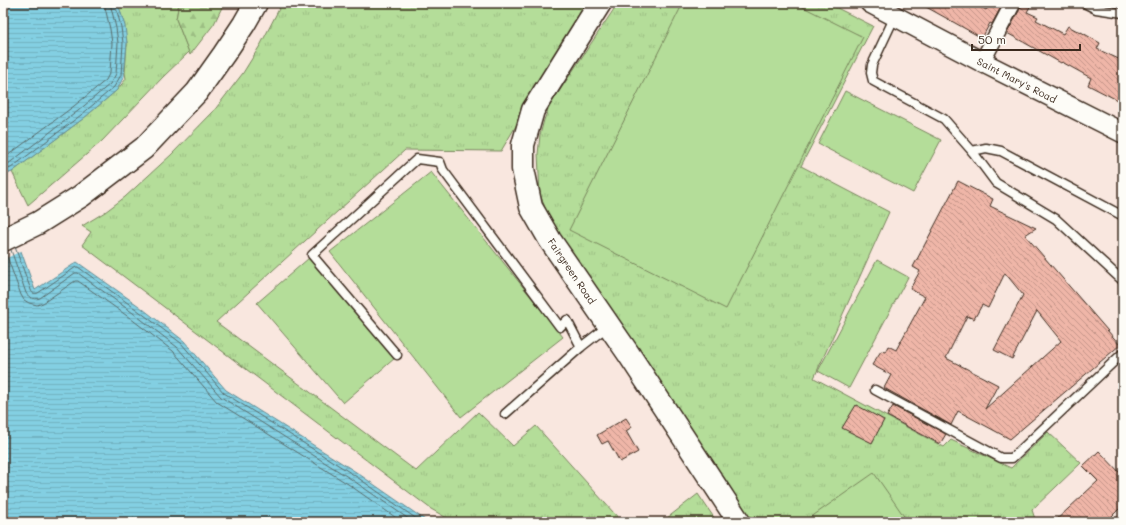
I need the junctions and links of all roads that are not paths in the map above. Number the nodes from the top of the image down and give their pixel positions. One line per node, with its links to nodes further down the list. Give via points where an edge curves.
1 (256, 3): 12 (main road, via 197,92 144,148 81,196 38,223)
2 (600, 3): 14 (main road, Fairgreen Road, via 533,110 523,144 523,169 531,206 550,240)
3 (870, 3): 6 (street, Saint Mary's Road)
4 (1013, 3): 8 (street)
5 (1084, 3): 7 (lane, via 1096,9)
6 (892, 10): 8 (street, Saint Mary's Road); 10 (lane, via 872,65 873,81 944,119)
7 (1123, 14)
8 (982, 62): 9 (street, Saint Mary's Road)
9 (1123, 133)
10 (972, 151): 11 (lane, via 986,148 1001,151); 13 (lane, via 996,183 1056,219)
11 (1123, 216)
12 (3, 240)
13 (1123, 281)
14 (609, 325): 15 (lane); 20 (main road, Fairgreen Road)
15 (581, 347): 17 (lane, via 567,320 560,327 443,170 440,162 417,159 312,255); 19 (lane)
16 (1123, 353): 18 (lane, via 1012,458 1001,458)
17 (397, 355)
18 (875, 390)
19 (505, 414)
20 (739, 522)

